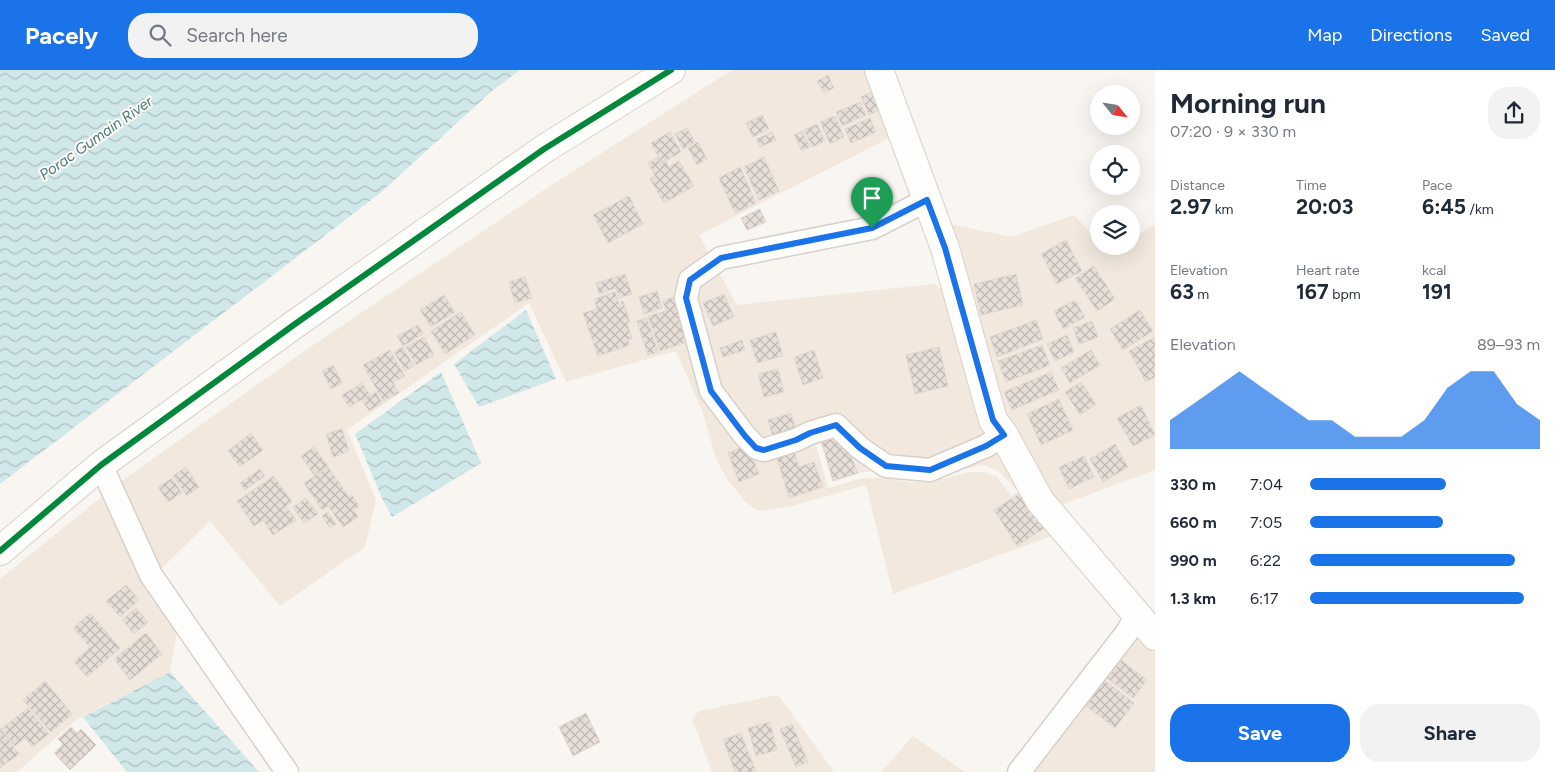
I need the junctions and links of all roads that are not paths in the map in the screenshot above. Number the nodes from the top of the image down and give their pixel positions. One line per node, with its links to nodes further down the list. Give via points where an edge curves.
1 (671, 70): 5 (street, via 544,149)
2 (879, 70): 3 (street)
3 (927, 200): 4 (street, via 945,248 993,420); 4 (street, via 872,228 721,258 690,280 686,298 711,391 745,436 756,448 764,450 836,425 860,448 886,466 930,470)
4 (1004, 435): 7 (street, via 1040,502)
5 (101, 465): 6 (street); 9 (street, via 151,575)
6 (0, 551)
7 (1137, 613): 8 (street); 10 (street, via 1128,631)
8 (1155, 636)
9 (288, 772)
10 (1019, 772)

